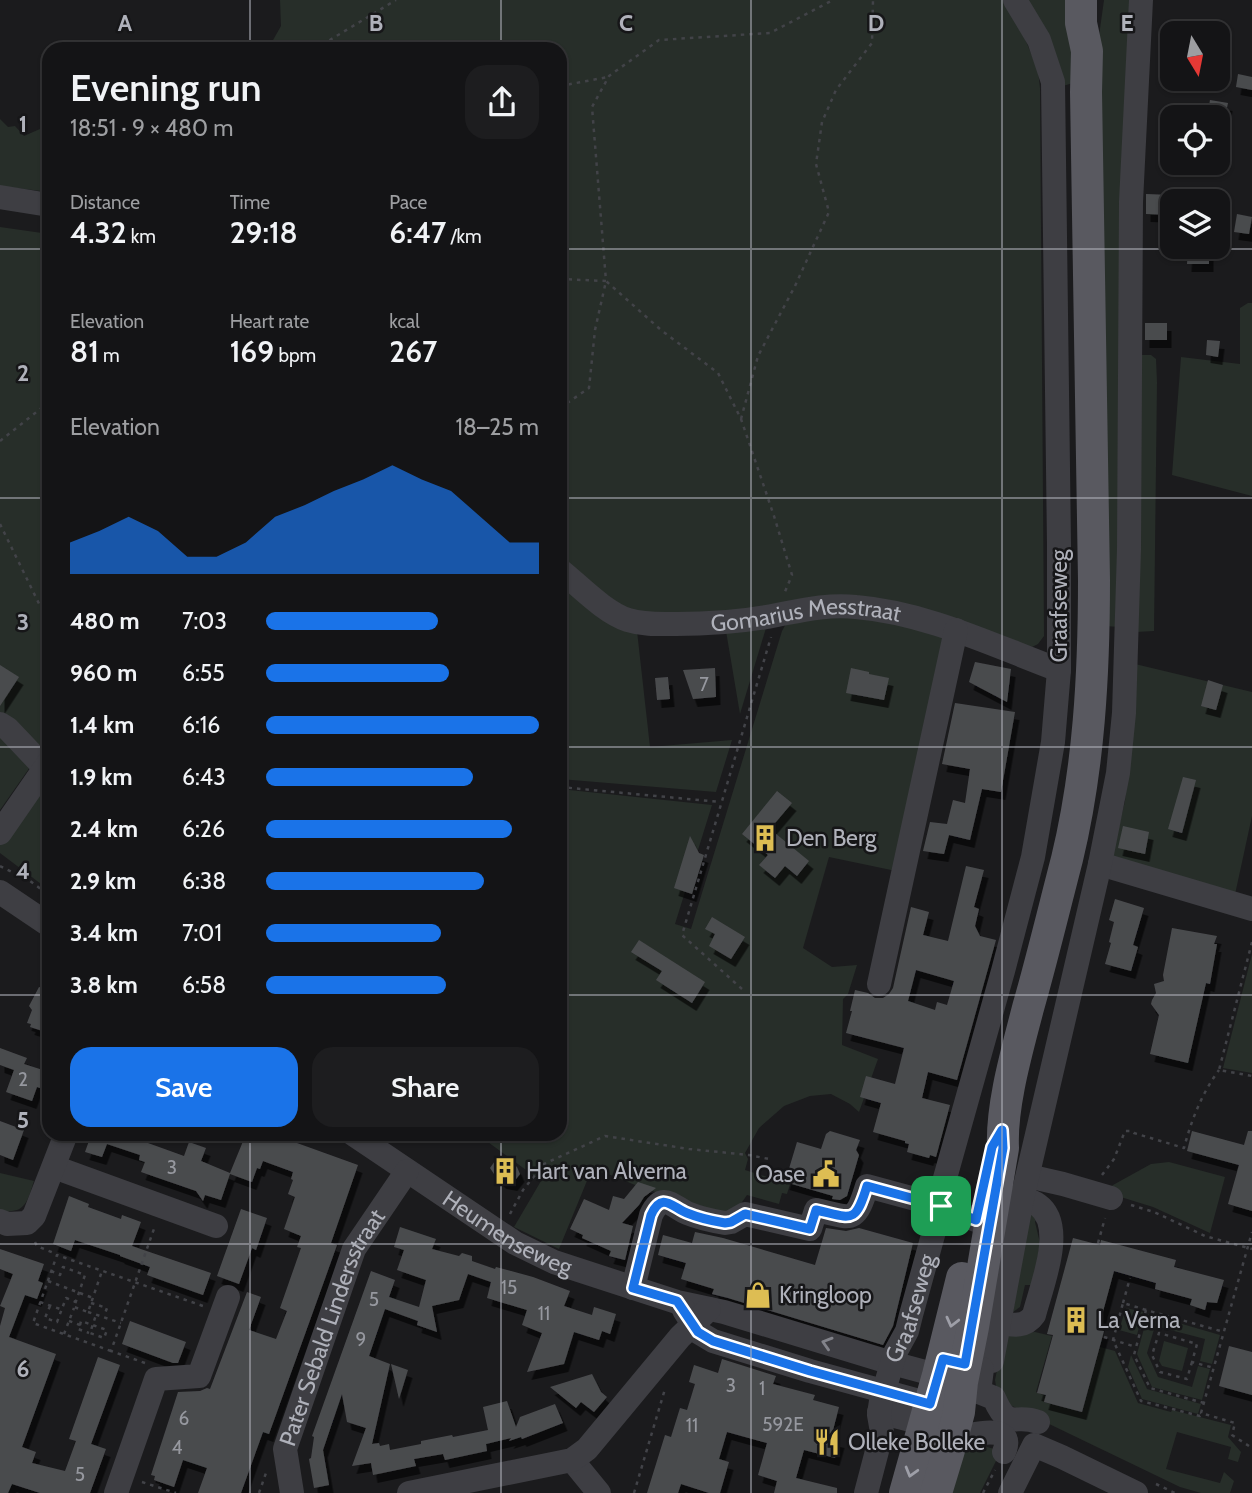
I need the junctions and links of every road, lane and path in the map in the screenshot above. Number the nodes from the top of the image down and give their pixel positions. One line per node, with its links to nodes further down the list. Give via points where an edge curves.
1 (396, 0): 8 (path)
2 (833, 0): 10 (path, via 770,33 659,40)
3 (873, 0): 18 (path, via 872,43 836,90 822,122 816,164 829,212 758,356)
4 (1015, 0): 25 (street, Graafseweg, via 1039,40 1053,82)
5 (1081, 0): 9 (main road, Graafseweg)
6 (1099, 0): 9 (main road, Graafseweg)
7 (1141, 0): 32 (street, Graafseweg, via 1131,202 1124,713)
8 (327, 42)
9 (1087, 51): 49 (main road, Graafseweg, via 1092,698 1070,844 1002,1130)
10 (610, 76): 11 (path); 15 (path, via 592,107)
11 (567, 85)
12 (0, 197): 13 (street)
13 (42, 204)
14 (567, 279): 15 (path)
15 (606, 281): 16 (path, via 589,388); 18 (path, via 660,330 718,373)
16 (567, 403)
17 (42, 408): 19 (path)
18 (741, 419): 23 (path, via 792,575)
19 (0, 441)
20 (0, 524): 22 (path)
21 (567, 576): 23 (street, Gomarius Messtraat, via 610,611 644,624 713,624)
22 (42, 610)
23 (776, 615): 24 (street, Gomarius Messtraat, via 852,606); 30 (path)
24 (956, 630): 25 (street, Gomarius Messtraat); 39 (street)
25 (1059, 670): 51 (street, Graafseweg, via 1053,741 1033,857 940,1196)
26 (0, 724): 27 (street)
27 (42, 760)
28 (42, 772): 31 (street)
29 (567, 788): 30 (path)
30 (721, 802): 40 (path, via 682,935)
31 (0, 833)
32 (1100, 864): 36 (street); 49 (street, Graafseweg)
33 (0, 866): 34 (path)
34 (42, 890)
35 (0, 891): 37 (street)
36 (1252, 909)
37 (42, 920)
38 (1252, 942): 41 (path)
39 (879, 984)
40 (742, 989)
41 (1219, 1070): 42 (path); 48 (path, via 1184,1148 1125,1131 1100,1178)
42 (1252, 1076)
43 (63, 1141): 46 (street)
44 (364, 1141): 47 (street, Heumenseweg)
45 (769, 1159): 55 (path, via 605,1136 544,1164)
46 (54, 1167): 50 (street); 53 (street)
47 (407, 1171): 55 (street, Heumenseweg); 110 (street, Pater Sebald Lindersstraat, via 354,1249 285,1449)
48 (1099, 1195): 49 (street); 57 (path); 58 (path)
49 (1005, 1198): 51 (street); 84 (street, Graafseweg); 84 (street, via 1040,1206 1053,1236 1034,1315 1023,1324); 98 (main road, Graafseweg)
50 (162, 1206): 54 (street); 65 (path)
51 (941, 1206): 66 (street, via 867,1186 857,1213 845,1217 816,1210 810,1229 745,1214 725,1223 660,1203 651,1215); 94 (street, Graafseweg, via 906,1331)
52 (0, 1222): 53 (street)
53 (27, 1223): 60 (path, via 37,1246)
54 (216, 1226)
55 (499, 1232): 66 (street, Heumenseweg, via 534,1254)
56 (1252, 1232): 58 (path)
57 (1098, 1243)
58 (1247, 1248): 59 (path); 87 (path)
59 (1252, 1249)
60 (57, 1255): 61 (path); 62 (path)
61 (102, 1271): 65 (path); 68 (path)
62 (51, 1272): 64 (path); 67 (path, via 61,1275 63,1267 85,1275)
63 (1130, 1278): 72 (path)
64 (48, 1281): 67 (path); 69 (path)
65 (135, 1283): 73 (path); 83 (path)
66 (633, 1288): 80 (street, Heumenseweg, via 677,1301)
67 (79, 1293): 68 (path); 70 (path)
68 (93, 1298): 71 (path)
69 (40, 1302): 74 (path); 89 (path, via 33,1323)
70 (76, 1302): 75 (path); 76 (path, via 66,1298)
71 (91, 1303): 78 (path); 81 (path, via 107,1308)
72 (1124, 1303): 77 (path); 91 (path)
73 (225, 1305): 97 (street, via 199,1377)
74 (50, 1306): 76 (path); 76 (path, via 45,1318 57,1322)
75 (74, 1307): 78 (path); 82 (path)
76 (62, 1310)
77 (1146, 1310): 87 (path); 92 (path)
78 (88, 1311): 79 (path)
79 (96, 1315): 81 (path); 86 (path)
80 (701, 1316): 94 (street, one-way to 80, via 724,1311); 100 (street, Heumenseweg, via 698,1332 713,1341); 106 (street, via 587,1449)
81 (104, 1317): 83 (path)
82 (69, 1321): 85 (path); 89 (path)
83 (121, 1323): 93 (path)
84 (999, 1323): 98 (street, Graafseweg)
85 (80, 1325): 86 (path, via 81,1321); 88 (path, via 78,1329)
86 (93, 1325): 88 (path); 88 (path, via 107,1330 104,1338)
87 (1224, 1332): 96 (path)
88 (90, 1333)
89 (64, 1334): 93 (path)
90 (1104, 1337): 91 (path)
91 (1114, 1340): 92 (path); 102 (path, via 1141,1401)
92 (1136, 1347): 101 (path, via 1134,1354 1150,1388)
93 (111, 1351): 97 (path, via 151,1365)
94 (890, 1356): 98 (street); 100 (street, Graafseweg)
95 (1192, 1362): 95 (path, via 1197,1344 1159,1333 1152,1355 1160,1372 1187,1379); 96 (path)
96 (1214, 1368): 101 (path)
97 (156, 1379): 107 (street)
98 (958, 1386): 100 (street, Heumenseweg); 103 (street, via 994,1398); 103 (street, via 971,1435); 114 (main road, Graafseweg, one-way to 114); 115 (main road, Graafseweg)
99 (665, 1389): 113 (path)
100 (877, 1397): 108 (street, Graafseweg, via 882,1432)
101 (1204, 1403): 102 (path)
102 (1201, 1413): 105 (path, via 1235,1423 1232,1434)
103 (1000, 1432): 104 (street, via 1009,1419 1027,1419); 116 (path)
104 (1036, 1434): 117 (street); 118 (street, via 1062,1457)
105 (1250, 1446)
106 (572, 1460): 111 (street); 112 (street)
107 (120, 1484): 109 (path)
108 (866, 1491)
109 (176, 1493)
110 (292, 1493)
111 (409, 1493)
112 (599, 1493)
113 (634, 1493)
114 (905, 1493)
115 (936, 1493)
116 (983, 1493)
117 (1010, 1493)
118 (1136, 1493)

